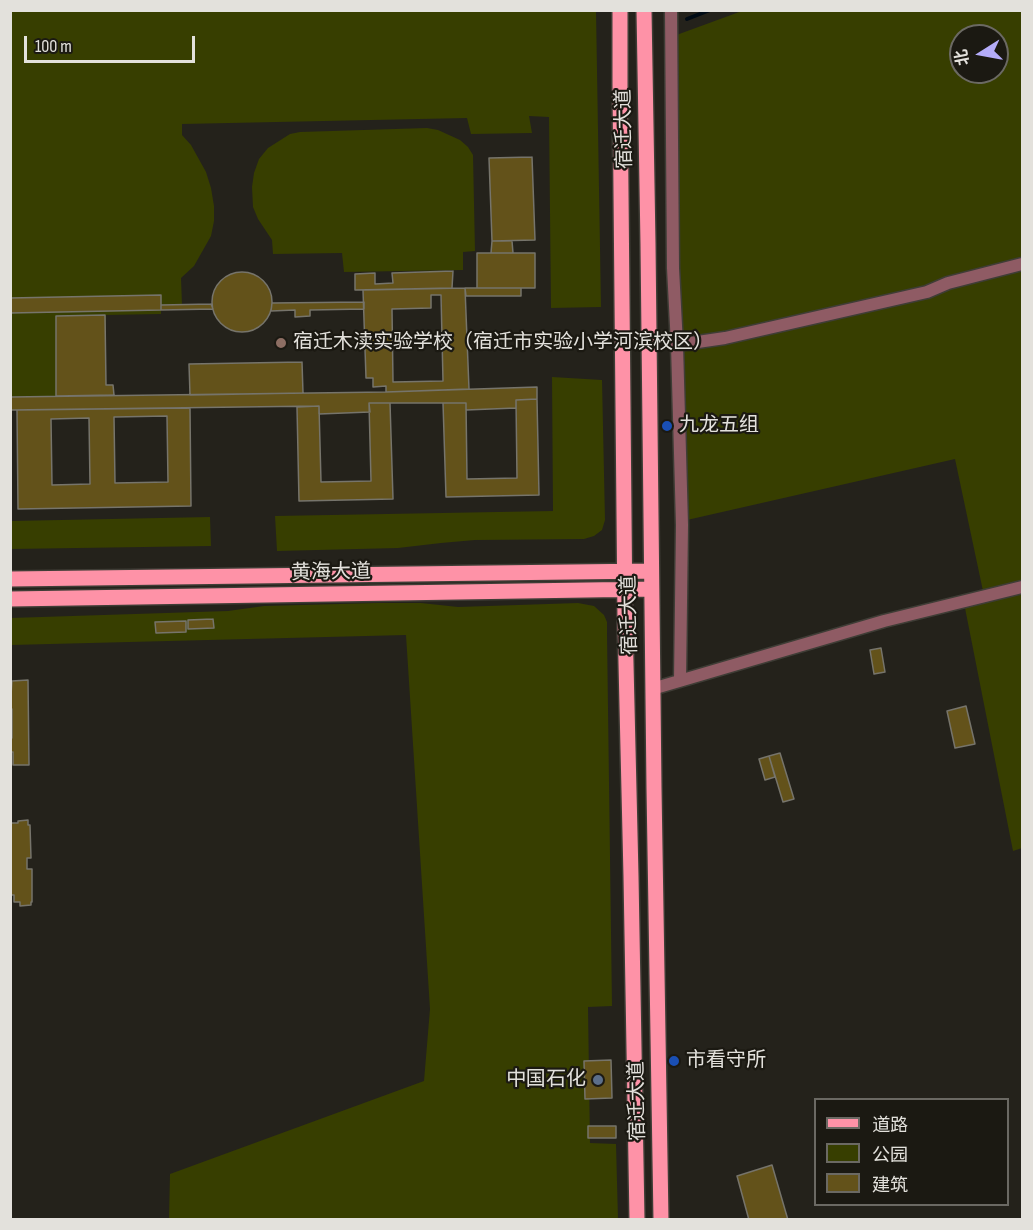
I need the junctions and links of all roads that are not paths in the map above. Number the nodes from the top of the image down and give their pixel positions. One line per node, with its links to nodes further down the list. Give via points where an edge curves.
1 (620, 10): 6 (main road, 宿迁大道)
2 (644, 10): 7 (main road, 宿迁大道)
3 (671, 10): 5 (street)
4 (1023, 264): 5 (street, via 927,292 725,338)
5 (677, 345): 13 (street, via 682,525)
6 (624, 571): 7 (main road, 黄海大道); 8 (main road, 黄海大道); 10 (main road, 宿迁大道)
7 (651, 571): 11 (main road, 宿迁大道)
8 (10, 579)
9 (1023, 587): 13 (street, via 884,621)
10 (624, 590): 11 (main road, 黄海大道); 12 (main road, 黄海大道); 15 (main road, 宿迁大道)
11 (651, 590): 14 (main road, 宿迁大道)
12 (10, 599)
13 (680, 680): 14 (street)
14 (652, 688): 16 (main road, 宿迁大道)
15 (637, 1220)
16 (662, 1220)

